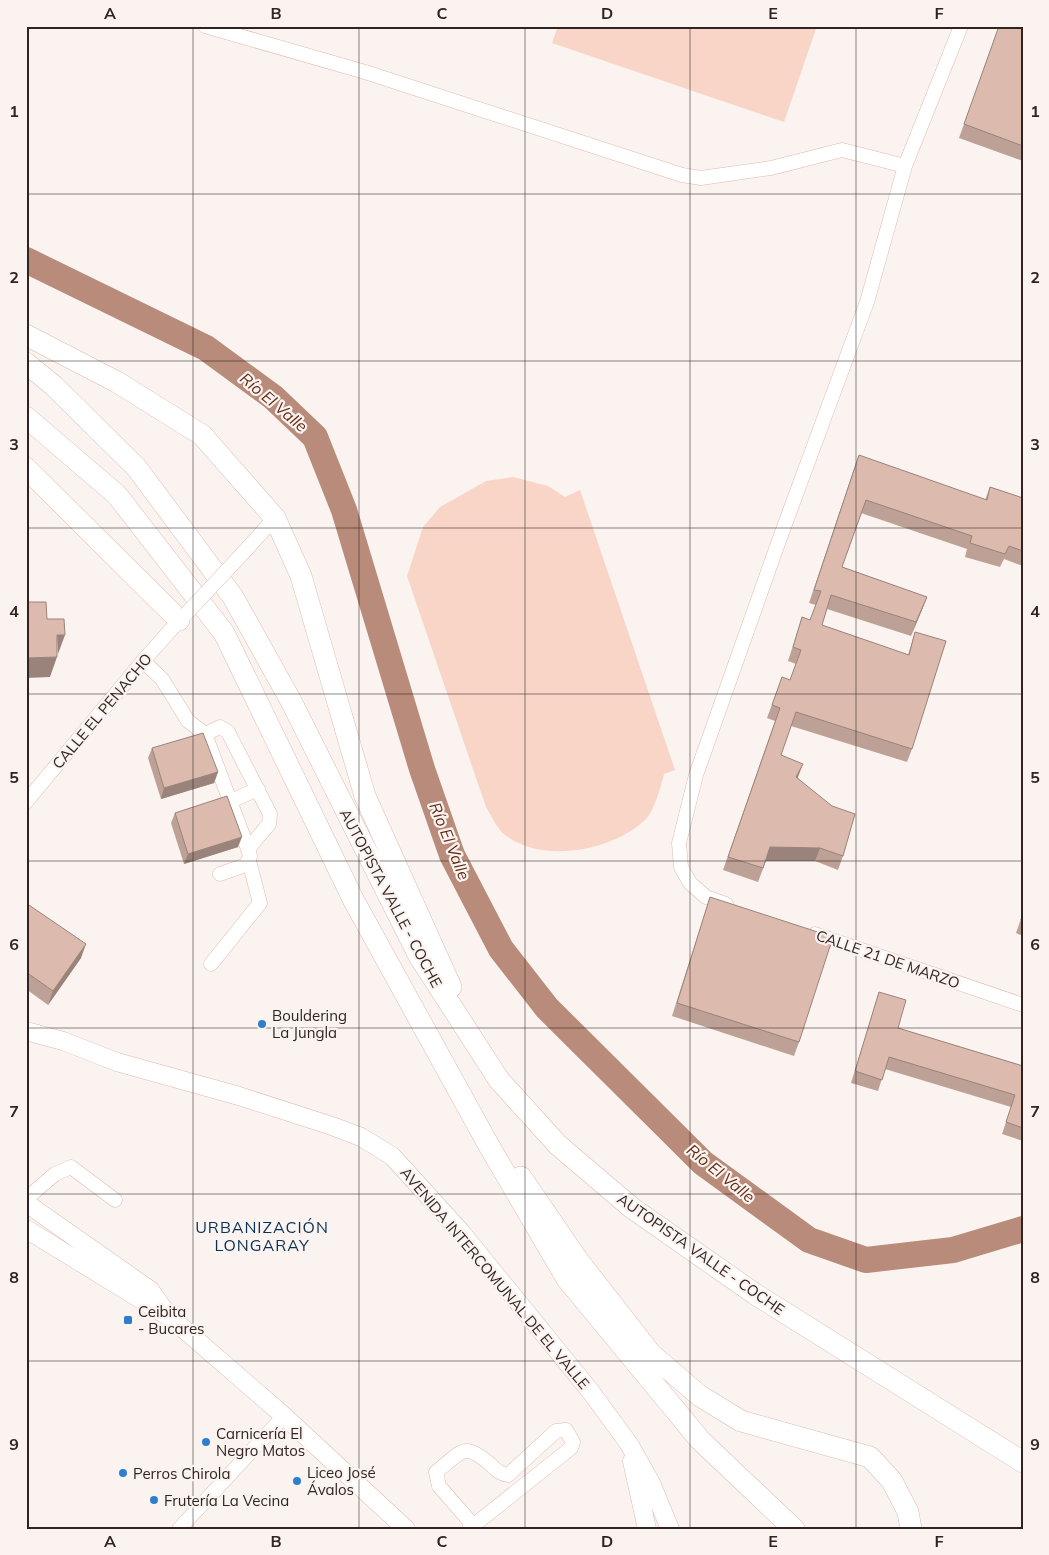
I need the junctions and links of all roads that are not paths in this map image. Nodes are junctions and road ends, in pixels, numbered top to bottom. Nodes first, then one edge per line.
1 (205, 26) edge
2 (961, 26) edge
3 (905, 166) junction
4 (26, 335) edge
5 (26, 363) edge
6 (26, 418) edge
7 (26, 468) edge
8 (275, 518) junction
9 (182, 617) junction
10 (143, 661) junction
11 (205, 734) junction
12 (258, 789) junction
13 (230, 801) junction
14 (26, 802) edge
15 (249, 855) junction
16 (220, 874) dead end
17 (743, 909) edge
18 (798, 928) edge
19 (211, 964) dead end
20 (1023, 1004) edge
21 (26, 1031) edge
22 (478, 1049) junction
23 (488, 1144) junction
24 (26, 1199) edge
25 (115, 1200) dead end
26 (26, 1203) edge
27 (26, 1229) edge
28 (171, 1318) junction
29 (284, 1416) junction
30 (629, 1444) junction
31 (1023, 1462) edge
32 (471, 1527) edge
33 (646, 1528) edge
34 (179, 1529) edge
35 (406, 1529) edge
36 (670, 1529) edge
37 (794, 1529) edge
38 (911, 1529) edge

1 - 3 street
2 - 3 street
3 - 17 street
4 - 8 highway
5 - 22 highway, AUTOPISTA VALLE - COCHE
6 - 23 highway, AUTOPISTA VALLE - COCHE
7 - 9 highway
8 - 9 street, CALLE EL PENACHO, bridge
8 - 22 highway
9 - 10 street, CALLE EL PENACHO
10 - 11 street
10 - 14 street, CALLE EL PENACHO
11 - 12 street
11 - 13 street
12 - 13 street
12 - 15 street
13 - 15 street
15 - 16 street
15 - 19 street
18 - 20 street, CALLE 21 DE MARZO
21 - 30 main road, AVENIDA INTERCOMUNAL DE EL VALLE
22 - 31 highway, AUTOPISTA VALLE - COCHE
23 - 37 highway, AUTOPISTA VALLE - COCHE
23 - 38 highway
24 - 25 street
26 - 28 main road
27 - 28 main road
28 - 29 main road
29 - 34 street
29 - 35 main road
30 - 33 main road
30 - 36 main road, AVENIDA INTERCOMUNAL DE EL VALLE
32 - 32 street

